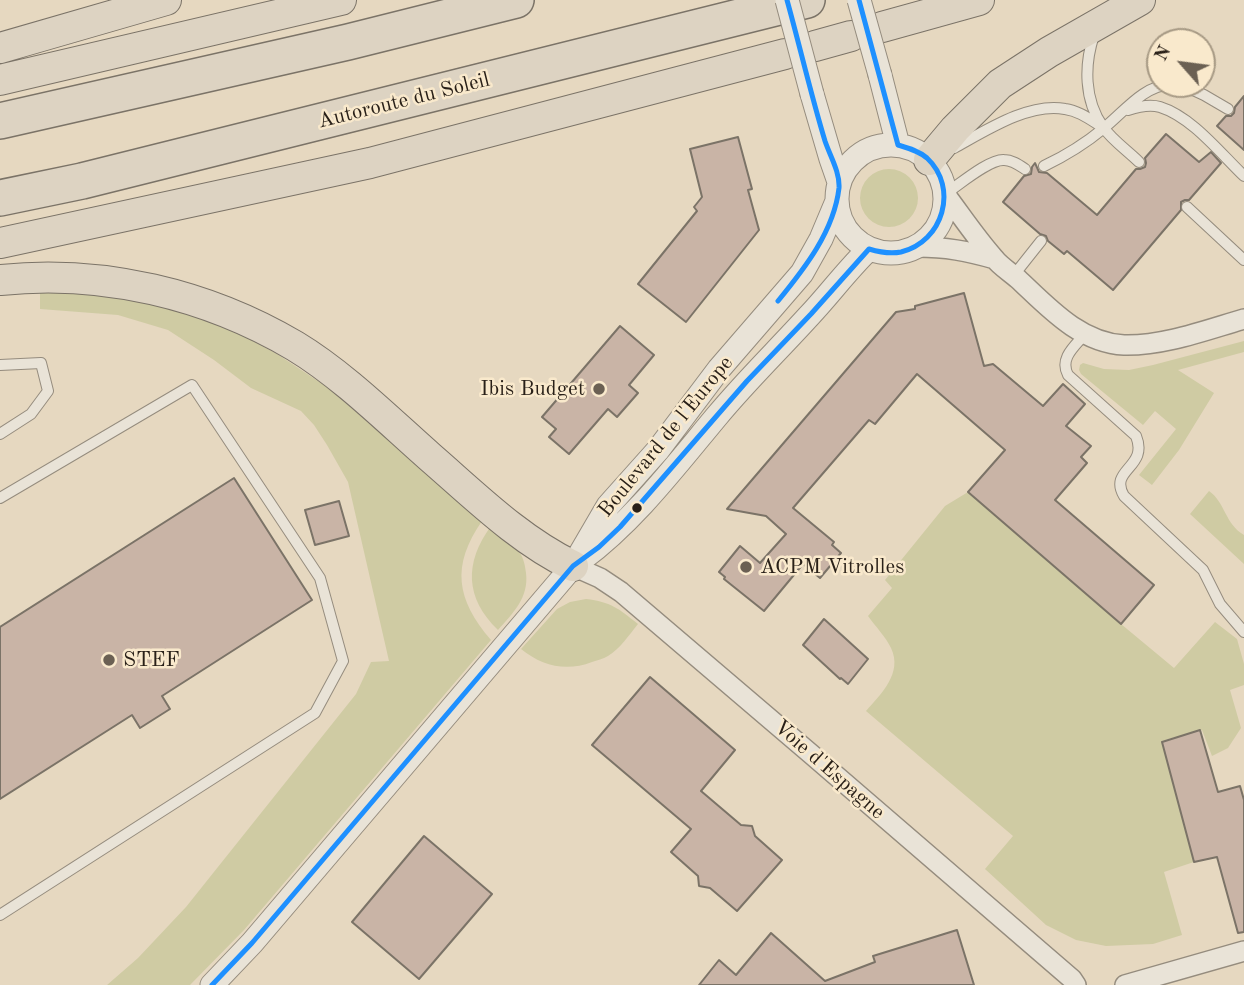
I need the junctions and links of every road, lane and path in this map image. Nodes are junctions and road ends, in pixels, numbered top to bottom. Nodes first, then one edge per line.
1 (166, 0) edge
2 (341, 0) edge
3 (516, 0) edge
4 (787, 0) edge
5 (807, 0) edge
6 (859, 0) edge
7 (979, 0) edge
8 (1140, 0) edge
9 (1097, 24) junction
10 (882, 27) dead end
11 (851, 36) dead end
12 (815, 46) dead end
13 (0, 48) edge
14 (785, 54) dead end
15 (0, 80) edge
16 (1146, 91) edge
17 (1210, 98) edge
18 (1228, 109) dead end
19 (1121, 113) junction
20 (0, 121) edge
21 (1104, 128) junction
22 (898, 145) junction
23 (929, 160) junction
24 (1139, 162) dead end
25 (1044, 166) dead end
26 (1025, 169) dead end
27 (1244, 176) edge
28 (838, 191) junction
29 (945, 194) junction
30 (0, 198) edge
31 (1187, 207) dead end
32 (1041, 241) dead end
33 (0, 243) edge
34 (917, 247) junction
35 (869, 249) junction
36 (995, 260) junction
37 (1244, 260) edge
38 (1014, 275) junction
39 (0, 280) edge
40 (1244, 319) edge
41 (1086, 334) junction
42 (0, 365) edge
43 (0, 434) edge
44 (0, 498) edge
45 (573, 566) junction
46 (1244, 632) edge
47 (0, 915) edge
48 (1244, 951) edge
49 (212, 985) edge
50 (1076, 985) edge
51 (1125, 985) edge

1 - 13 main road
2 - 15 main road
3 - 20 highway
4 - 28 street, bridge
5 - 30 highway, Autoroute du Soleil
6 - 22 street, bridge
7 - 10 main road
8 - 9 main road
9 - 21 lane
9 - 23 main road
11 - 12 main road
14 - 33 main road
16 - 19 lane
17 - 18 lane
19 - 21 lane
19 - 27 lane
21 - 23 lane
21 - 24 lane
21 - 25 lane
22 - 23 street
22 - 28 street
23 - 29 street
26 - 29 lane
28 - 35 street
28 - 45 street, Boulevard de l'Europe
29 - 34 street
29 - 36 street
31 - 37 lane
32 - 38 lane
34 - 35 street
34 - 36 street
35 - 45 street
36 - 38 street
38 - 41 street
39 - 45 main road
40 - 41 street
41 - 46 lane
42 - 43 lane
44 - 47 lane
45 - 49 street, Boulevard de l'Europe
45 - 50 street, Voie d'Espagne
48 - 51 street

